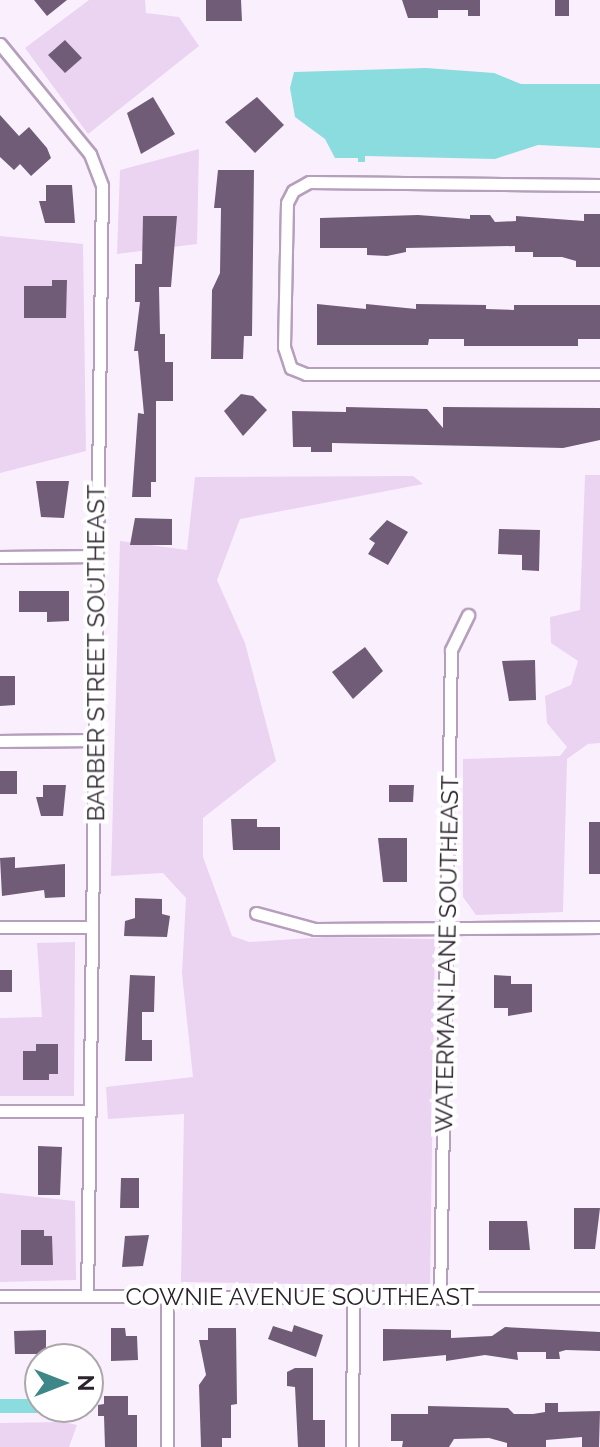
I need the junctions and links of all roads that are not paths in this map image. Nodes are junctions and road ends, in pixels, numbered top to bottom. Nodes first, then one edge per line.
1 (0, 44) edge
2 (600, 185) edge
3 (600, 374) edge
4 (96, 556) junction
5 (0, 557) edge
6 (468, 615) dead end
7 (93, 740) junction
8 (0, 741) edge
9 (256, 913) dead end
10 (0, 927) edge
11 (91, 927) junction
12 (600, 927) edge
13 (449, 929) junction
14 (0, 1111) edge
15 (88, 1111) junction
16 (0, 1296) edge
17 (87, 1296) junction
18 (353, 1297) junction
19 (167, 1298) junction
20 (440, 1298) junction
21 (600, 1298) edge
22 (167, 1447) edge
23 (352, 1447) edge

1 - 4 street, BARBER STREET SOUTHEAST
2 - 3 street
4 - 5 street
4 - 7 street, BARBER STREET SOUTHEAST
6 - 13 street, WATERMAN LANE SOUTHEAST
7 - 8 street
7 - 11 street, BARBER STREET SOUTHEAST
9 - 13 street
10 - 11 street
11 - 15 street, BARBER STREET SOUTHEAST
12 - 13 street
13 - 20 street, WATERMAN LANE SOUTHEAST
14 - 15 street
15 - 17 street, BARBER STREET SOUTHEAST
16 - 17 street, COWNIE AVENUE SOUTHEAST
17 - 19 street, COWNIE AVENUE SOUTHEAST
18 - 19 street, COWNIE AVENUE SOUTHEAST
18 - 20 street, COWNIE AVENUE SOUTHEAST
18 - 23 street
19 - 22 street
20 - 21 street, COWNIE AVENUE SOUTHEAST

